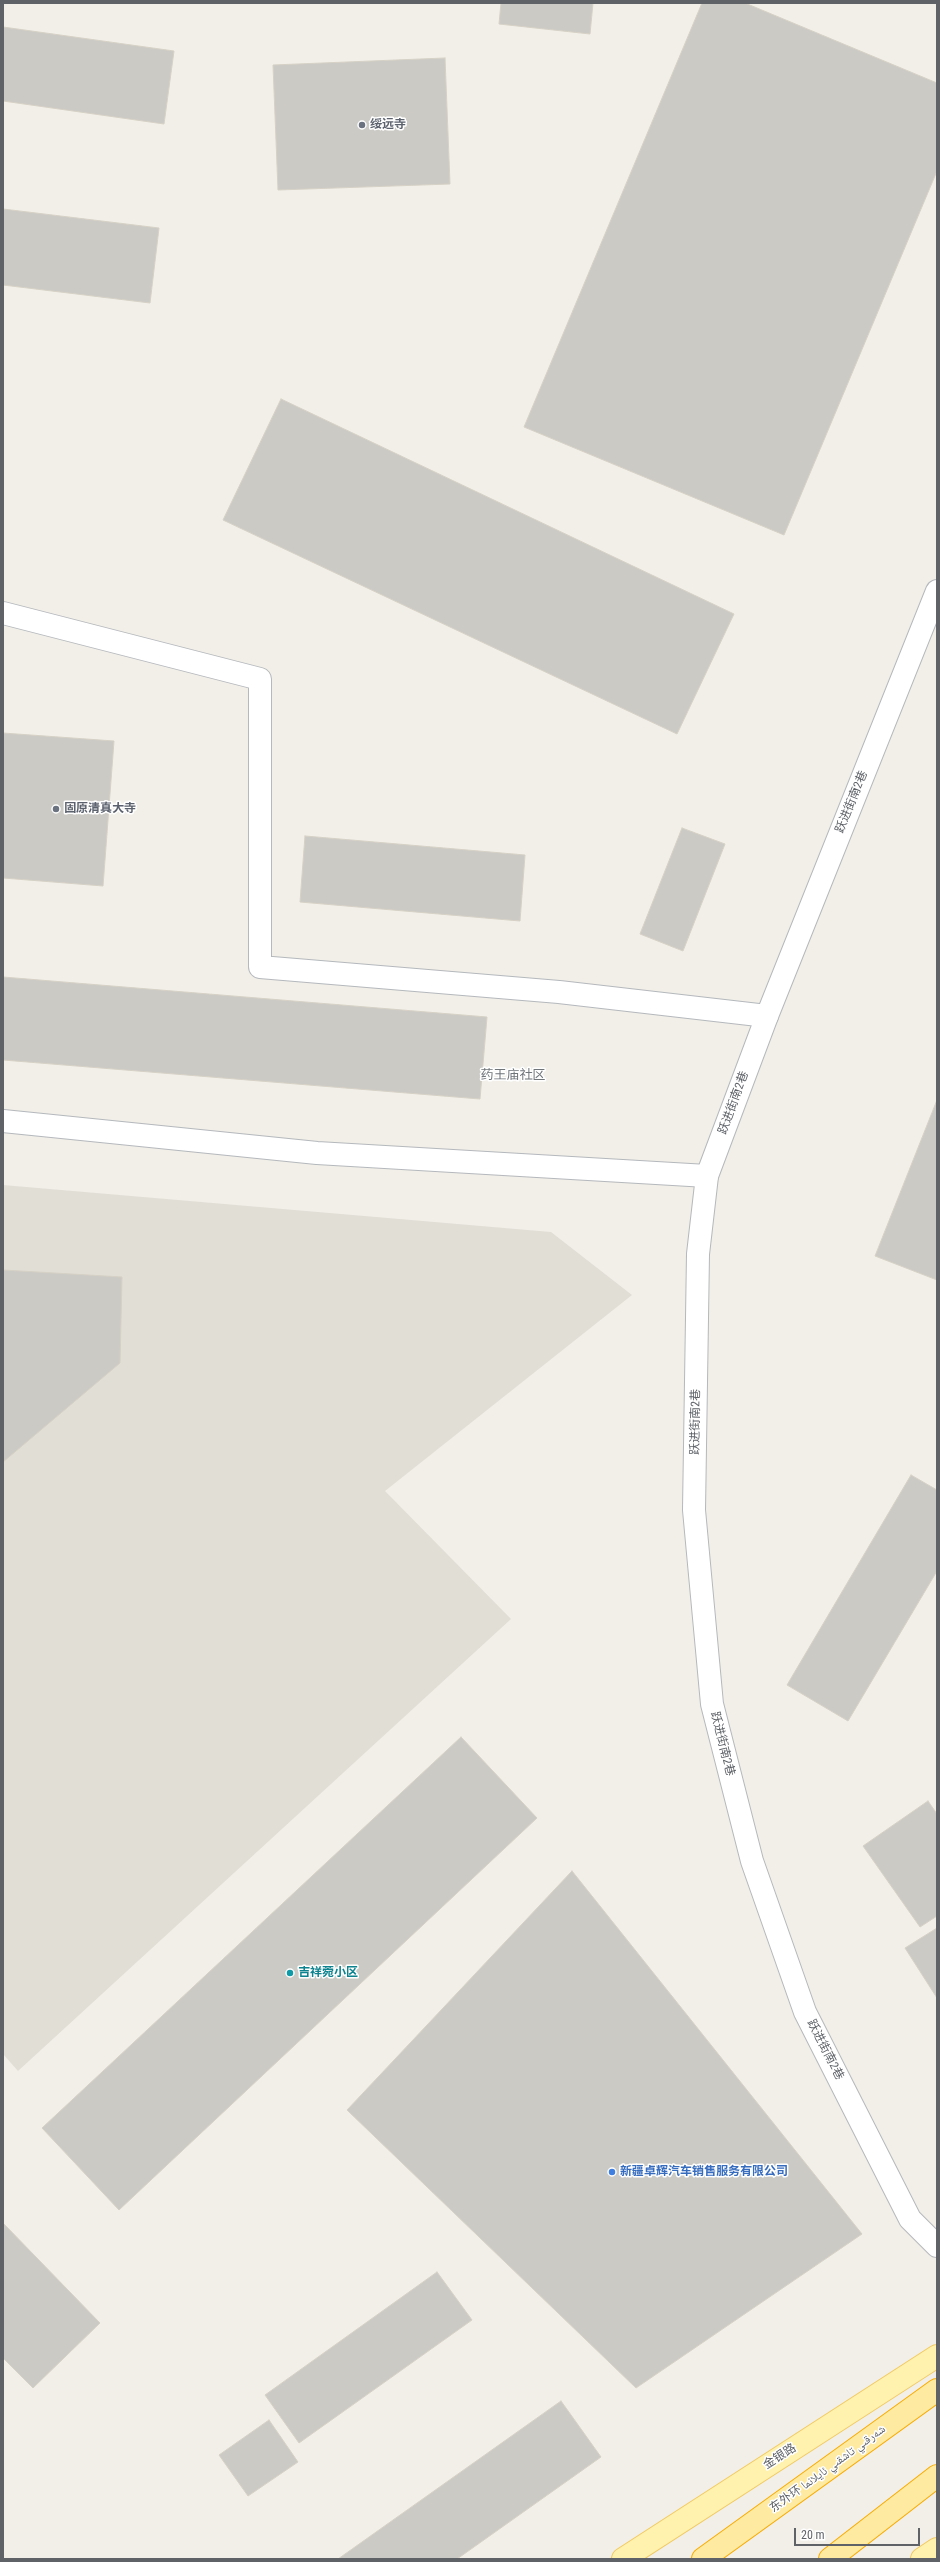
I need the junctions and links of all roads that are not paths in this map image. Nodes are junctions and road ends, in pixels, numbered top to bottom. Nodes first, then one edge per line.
1 (937, 591) edge
2 (3, 613) edge
3 (767, 1016) junction
4 (3, 1121) edge
5 (707, 1176) junction
6 (937, 2246) edge
7 (937, 2356) edge
8 (937, 2390) edge
9 (937, 2476) edge
10 (937, 2549) edge
11 (711, 2553) edge
12 (623, 2559) edge
13 (830, 2559) edge
14 (922, 2559) edge

1 - 3 street, 跃进街南2巷
2 - 3 street
3 - 5 street, 跃进街南2巷
4 - 5 street
5 - 6 street, 跃进街南2巷
7 - 12 main road, 金银路
8 - 11 highway, 东外环 شەرقىي تاشقىي ئايلانما
9 - 13 highway
10 - 14 main road

